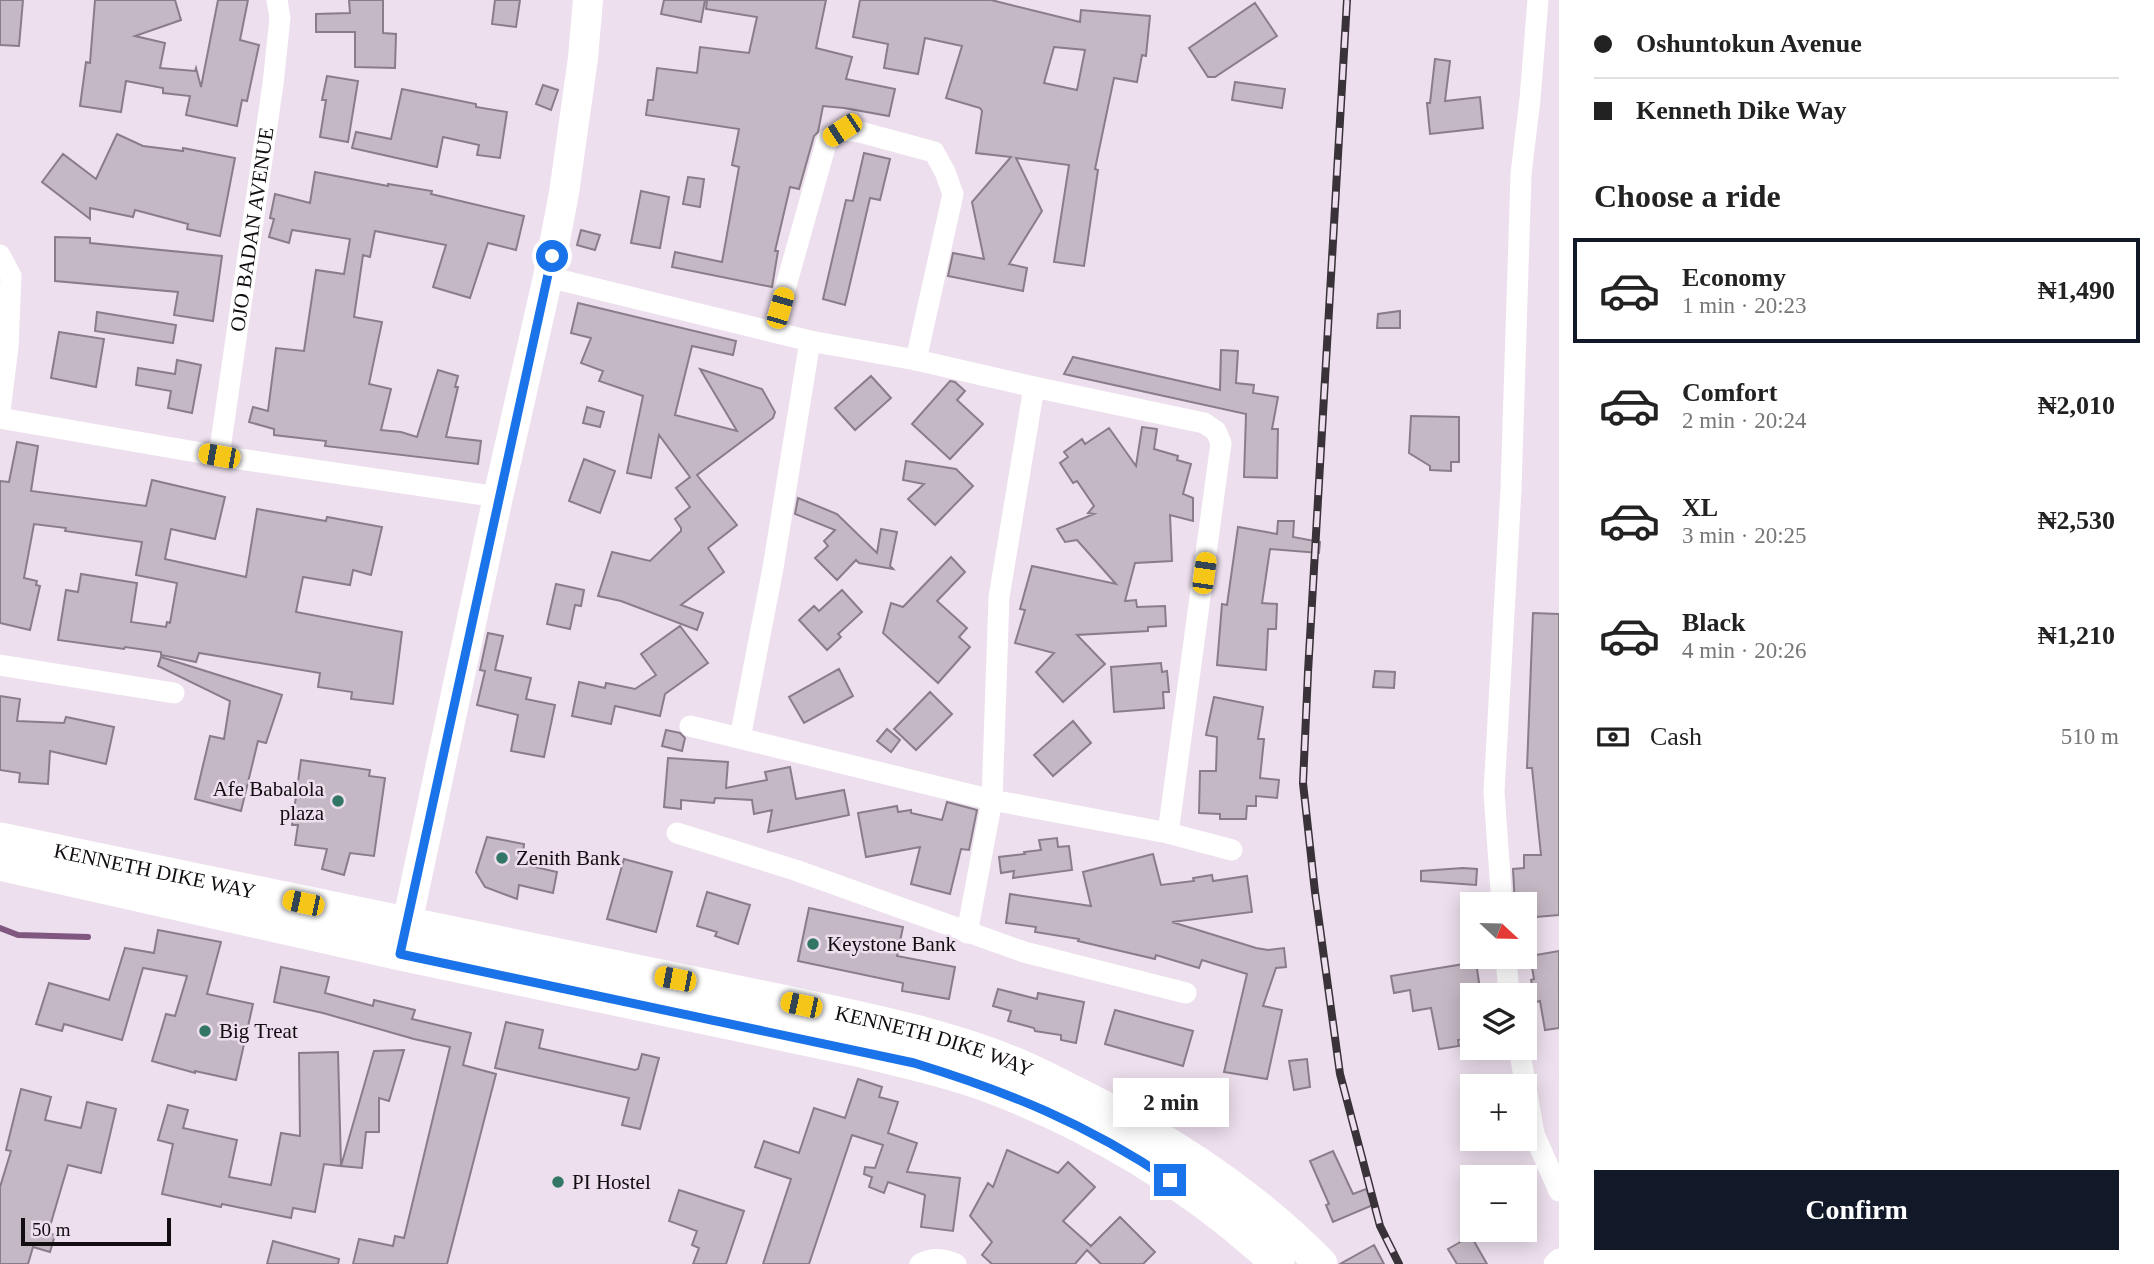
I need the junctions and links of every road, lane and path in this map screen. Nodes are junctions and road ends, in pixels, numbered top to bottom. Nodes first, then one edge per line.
1 (276, 0) edge
2 (588, 0) edge
3 (1538, 0) edge
4 (0, 255) edge
5 (548, 277) junction
6 (774, 332) junction
7 (810, 341) junction
8 (916, 360) junction
9 (1034, 387) junction
10 (0, 411) edge
11 (0, 418) edge
12 (219, 456) junction
13 (498, 497) junction
14 (0, 665) edge
15 (174, 693) dead end
16 (690, 726) dead end
17 (740, 738) junction
18 (992, 800) junction
19 (677, 833) dead end
20 (1168, 833) junction
21 (1233, 850) dead end
22 (4, 858) edge
23 (1501, 892) edge
24 (967, 933) junction
25 (404, 939) junction
26 (1186, 993) dead end
27 (698, 1000) junction
28 (1521, 1060) edge
29 (1559, 1191) edge
30 (1559, 1259) edge
31 (920, 1264) edge
32 (956, 1264) edge
33 (1278, 1264) edge
34 (1321, 1264) edge
35 (1554, 1264) edge

1 - 12 street, OJO BADAN AVENUE
2 - 5 main road
3 - 23 street
4 - 10 street
5 - 6 street
5 - 13 main road
6 - 7 street
6 - 8 street
7 - 8 street
7 - 17 street
8 - 9 street
9 - 18 street
9 - 20 street
11 - 12 street
12 - 13 street
13 - 25 main road
14 - 15 street
16 - 17 street
17 - 18 street
18 - 20 street
18 - 24 street
19 - 24 street
20 - 21 street
22 - 25 highway, KENNETH DIKE WAY
24 - 26 street
25 - 27 highway, KENNETH DIKE WAY
27 - 33 highway, KENNETH DIKE WAY
27 - 34 highway, KENNETH DIKE WAY
28 - 29 street
30 - 35 street
31 - 32 street

